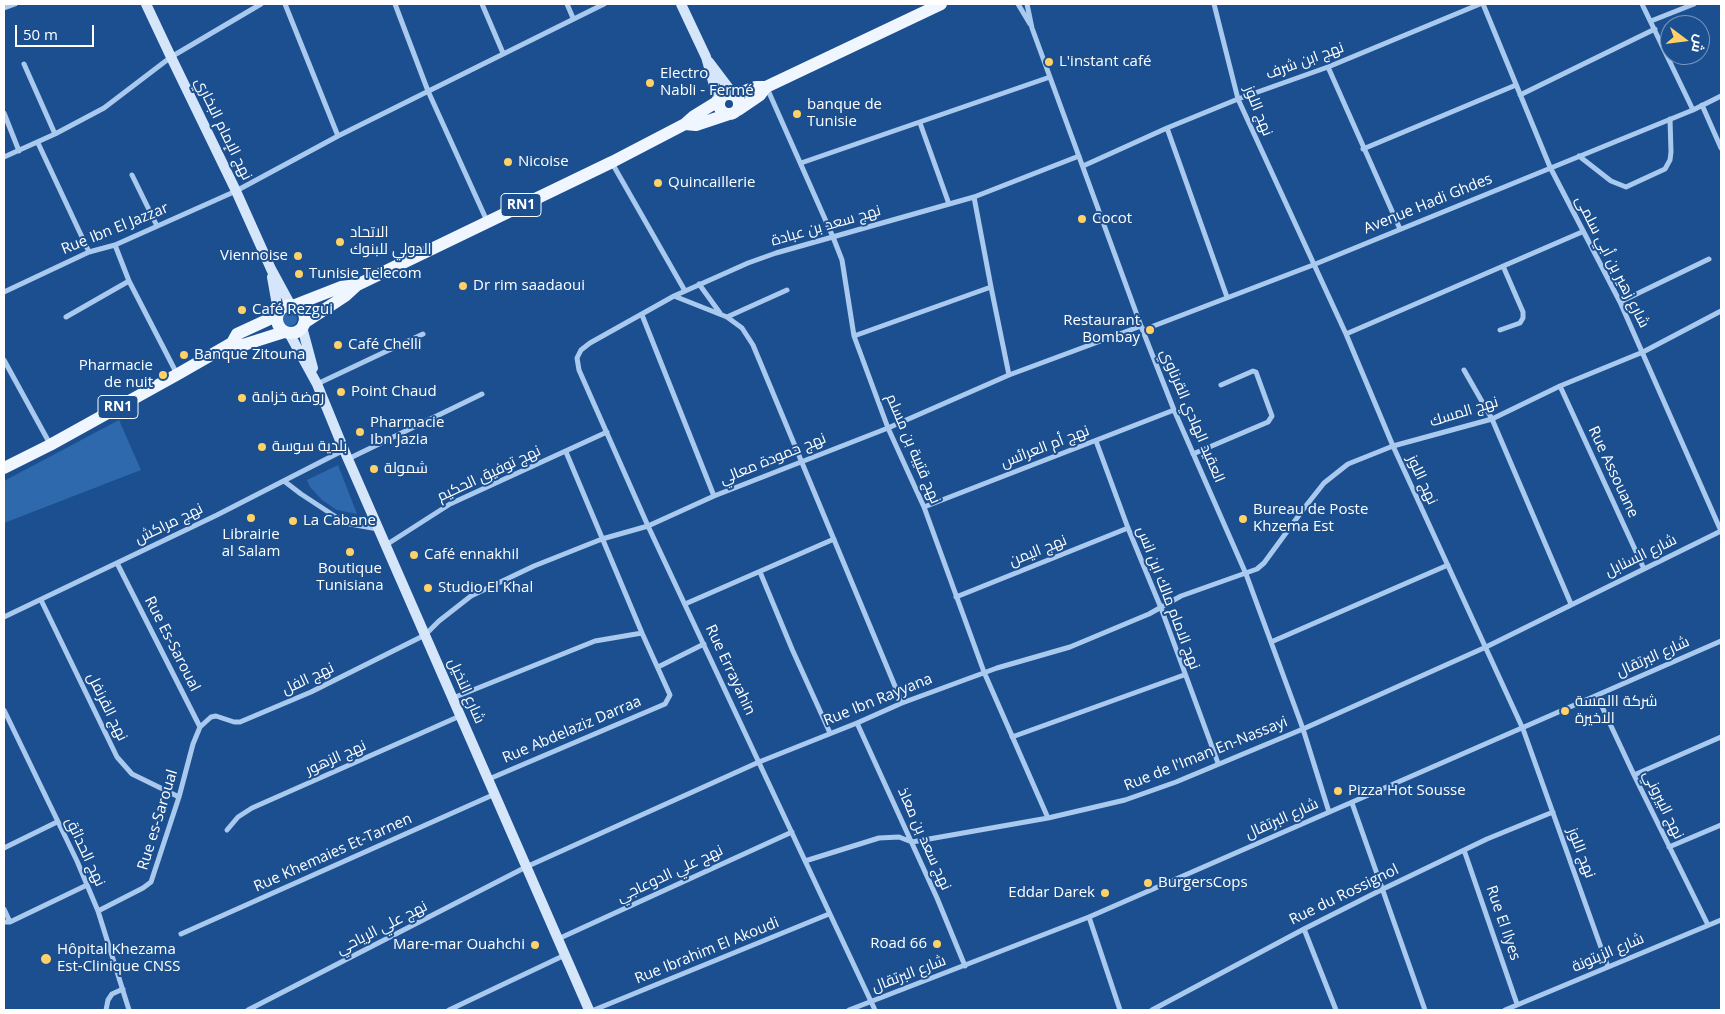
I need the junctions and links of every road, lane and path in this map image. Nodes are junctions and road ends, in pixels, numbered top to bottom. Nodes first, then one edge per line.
1 (15, 4) edge
2 (146, 4) edge
3 (261, 4) edge
4 (285, 4) edge
5 (395, 4) edge
6 (482, 4) edge
7 (567, 4) edge
8 (604, 4) edge
9 (681, 4) edge
10 (941, 4) edge
11 (1018, 4) edge
12 (1027, 4) edge
13 (1214, 4) edge
14 (1481, 4) edge
15 (1642, 4) edge
16 (1694, 4) edge
17 (4, 8) edge
18 (573, 18) junction
19 (1651, 21) junction
20 (1032, 28) junction
21 (1655, 29) junction
22 (503, 52) junction
23 (706, 57) junction
24 (171, 58) junction
25 (24, 64) dead end
26 (1328, 67) junction
27 (1050, 77) junction
28 (1516, 85) junction
29 (766, 87) junction
30 (428, 90) junction
31 (734, 95) junction
32 (1520, 95) junction
33 (1721, 96) edge
34 (1238, 99) junction
35 (719, 101) junction
36 (1702, 105) junction
37 (1693, 110) junction
38 (733, 112) junction
39 (4, 113) edge
40 (1670, 119) junction
41 (920, 123) junction
42 (685, 124) junction
43 (1167, 128) junction
44 (55, 134) junction
45 (338, 136) junction
46 (38, 143) junction
47 (1721, 148) edge
48 (1364, 149) junction
49 (19, 151) junction
50 (1080, 156) junction
51 (1579, 156) junction
52 (4, 157) edge
53 (612, 162) junction
54 (801, 163) junction
55 (1083, 166) junction
56 (1550, 167) junction
57 (132, 175) dead end
58 (236, 191) junction
59 (974, 197) junction
60 (949, 204) junction
61 (487, 221) junction
62 (157, 226) junction
63 (1400, 229) junction
64 (1582, 232) junction
65 (834, 237) junction
66 (115, 245) junction
67 (89, 252) junction
68 (1708, 259) dead end
69 (1313, 265) junction
70 (1503, 266) junction
71 (271, 269) junction
72 (129, 281) junction
73 (699, 284) junction
74 (357, 285) junction
75 (991, 286) junction
76 (787, 290) dead end
77 (686, 291) junction
78 (4, 292) edge
79 (674, 296) junction
80 (1227, 297) junction
81 (1620, 302) junction
82 (292, 304) junction
83 (1721, 311) edge
84 (277, 313) junction
85 (720, 314) junction
86 (642, 315) junction
87 (66, 316) dead end
88 (727, 317) junction
89 (303, 325) junction
90 (1142, 328) junction
91 (1500, 330) dead end
92 (287, 332) junction
93 (423, 334) dead end
94 (1346, 334) junction
95 (854, 336) junction
96 (232, 343) junction
97 (590, 343) joint
98 (1643, 352) junction
99 (4, 360) edge
100 (1464, 370) dead end
101 (178, 374) junction
102 (1009, 375) junction
103 (317, 384) junction
104 (1221, 385) dead end
105 (1560, 386) junction
106 (482, 394) dead end
107 (1174, 410) junction
108 (1492, 419) junction
109 (888, 428) junction
110 (607, 432) junction
111 (1096, 441) junction
112 (50, 445) junction
113 (1393, 446) junction
114 (566, 452) junction
115 (346, 454) junction
116 (1193, 454) junction
117 (801, 461) junction
118 (4, 468) edge
119 (284, 481) junction
120 (714, 496) junction
121 (924, 507) junction
122 (648, 526) junction
123 (1128, 528) junction
124 (379, 529) junction
125 (1721, 531) edge
126 (602, 539) junction
127 (834, 539) junction
128 (386, 545) junction
129 (118, 563) junction
130 (1448, 565) junction
131 (1644, 569) junction
132 (760, 572) junction
133 (1246, 574) junction
134 (956, 598) junction
135 (41, 600) junction
136 (685, 604) junction
137 (1571, 604) junction
138 (1161, 608) junction
139 (4, 618) edge
140 (642, 633) junction
141 (425, 635) junction
142 (1721, 641) edge
143 (1271, 642) junction
144 (704, 644) junction
145 (1486, 647) junction
146 (658, 667) junction
147 (984, 672) junction
148 (1184, 675) junction
149 (1597, 696) junction
150 (452, 698) junction
151 (902, 703) junction
152 (4, 710) edge
153 (460, 716) junction
154 (858, 723) junction
155 (200, 727) junction
156 (1303, 729) junction
157 (1523, 729) junction
158 (830, 733) junction
159 (1012, 738) junction
160 (1721, 738) edge
161 (759, 762) junction
162 (1218, 763) junction
163 (1634, 775) junction
164 (488, 780) junction
165 (494, 794) junction
166 (179, 797) junction
167 (1352, 803) junction
168 (1329, 812) junction
169 (1552, 812) junction
170 (1048, 818) junction
171 (57, 822) junction
172 (1721, 825) edge
173 (227, 830) dead end
174 (792, 832) junction
175 (912, 842) junction
176 (1669, 847) junction
177 (4, 848) edge
178 (1464, 850) junction
179 (805, 861) junction
180 (526, 867) junction
181 (87, 885) junction
182 (1383, 889) junction
183 (4, 909) edge
184 (98, 911) junction
185 (829, 914) junction
186 (1089, 917) junction
187 (1721, 920) edge
188 (7, 922) edge
189 (1708, 925) junction
190 (1304, 929) junction
191 (181, 934) dead end
192 (558, 939) junction
193 (565, 955) junction
194 (965, 966) junction
195 (1608, 967) junction
196 (123, 989) junction
197 (872, 1002) junction
198 (1517, 1004) junction
199 (106, 1010) edge
200 (129, 1010) edge
201 (248, 1010) edge
202 (449, 1010) edge
203 (589, 1010) edge
204 (594, 1010) edge
205 (849, 1010) edge
206 (875, 1010) edge
207 (1120, 1010) edge
208 (1152, 1010) edge
209 (1336, 1010) edge
210 (1425, 1010) edge
211 (1505, 1010) edge

1 - 17 street
2 - 24 street, نهج الإمام البخاري
3 - 24 street
4 - 45 street
5 - 30 street
6 - 22 street
7 - 18 street
8 - 18 street, Rue Ibn El Jazzar
9 - 23 street
10 - 29 main road, RN1
11 - 20 street
12 - 20 street
13 - 34 street, نهج اللوز
14 - 26 street, نهج ابن شرف
14 - 28 street, شارع زهير بن أبي سلمى
15 - 19 street
16 - 19 street
18 - 22 street, Rue Ibn El Jazzar
19 - 21 street
20 - 27 street, العقيد الهادي القرناوي
21 - 32 street
21 - 37 street
22 - 30 street, Rue Ibn El Jazzar
23 - 31 street
23 - 35 street
24 - 44 street
24 - 58 street, نهج الإمام البخاري
25 - 44 street
26 - 34 street, نهج ابن شرف
26 - 48 street
27 - 41 street
27 - 50 street, العقيد الهادي القرناوي
28 - 32 street, شارع زهير بن أبي سلمى
28 - 48 street
29 - 31 main road, RN1
29 - 38 main road, RN1
29 - 54 street, نهج قتيبة بن مسلم
30 - 45 street, Rue Ibn El Jazzar
30 - 61 street
31 - 35 main road, RN1
31 - 38 main road
32 - 56 street, شارع زهير بن أبي سلمى
33 - 36 street, Avenue Hadi Ghdes
34 - 43 street, نهج ابن شرف
34 - 69 street, نهج اللوز
35 - 38 main road
35 - 42 main road, RN1
36 - 37 street, Avenue Hadi Ghdes
36 - 47 street
37 - 40 street, Avenue Hadi Ghdes
38 - 42 main road, RN1
39 - 49 street
40 - 51 street, Avenue Hadi Ghdes
40 - 51 street
41 - 54 street
41 - 60 street
42 - 53 main road, RN1
43 - 55 street, نهج ابن شرف
43 - 80 street
44 - 46 street
45 - 58 street, Rue Ibn El Jazzar
46 - 49 street
46 - 67 street
48 - 63 street
49 - 52 street
50 - 55 street, العقيد الهادي القرناوي
50 - 59 street, نهج سعد بن عبادة
51 - 56 street, Avenue Hadi Ghdes
53 - 61 main road, RN1
53 - 77 street
54 - 65 street, نهج قتيبة بن مسلم
55 - 90 street, العقيد الهادي القرناوي
56 - 63 street, Avenue Hadi Ghdes
56 - 64 street, شارع زهير بن أبي سلمى
57 - 62 street
58 - 62 street, Rue Ibn El Jazzar
58 - 71 street, نهج الإمام البخاري
59 - 60 street, نهج سعد بن عبادة
59 - 75 street
60 - 65 street, نهج سعد بن عبادة
61 - 74 main road, RN1
62 - 66 street, Rue Ibn El Jazzar
63 - 69 street, Avenue Hadi Ghdes
64 - 70 street
64 - 81 street, شارع زهير بن أبي سلمى
65 - 73 street, نهج سعد بن عبادة
65 - 95 street, نهج قتيبة بن مسلم
66 - 67 street, Rue Ibn El Jazzar
66 - 72 street
67 - 78 street, Rue Ibn El Jazzar
68 - 81 street
69 - 80 street, Avenue Hadi Ghdes
69 - 94 street, نهج اللوز
70 - 91 street
70 - 94 street
71 - 82 street, نهج الإمام البخاري
71 - 84 street, نهج الإمام البخاري
72 - 87 street
72 - 101 street
73 - 77 street, نهج سعد بن عبادة
73 - 85 street
74 - 82 main road, RN1
74 - 89 main road, RN1
75 - 95 street
75 - 102 street
76 - 88 street
77 - 79 street, نهج سعد بن عبادة
79 - 85 street
79 - 86 street, نهج سعد بن عبادة
80 - 90 street, Avenue Hadi Ghdes
81 - 98 street, شارع زهير بن أبي سلمى
82 - 84 main road, RN1
82 - 89 main road
83 - 98 street, نهج المسك
84 - 92 main road
84 - 96 main road, RN1
85 - 88 street
86 - 97 street, نهج سعد بن عبادة
86 - 120 street
88 - 117 street
89 - 92 main road, RN1
89 - 103 street
90 - 102 street, نهج حمودة معالي
90 - 107 street, العقيد الهادي القرناوي
92 - 96 main road, RN1
92 - 103 street
93 - 103 street
94 - 113 street, نهج اللوز
95 - 109 street, نهج قتيبة بن مسلم
96 - 101 main road, RN1
97 - 110 street, Rue Errayahin
98 - 105 street, نهج المسك
98 - 125 street, شارع زهير بن أبي سلمى
99 - 112 street
100 - 108 street
101 - 112 main road, RN1
102 - 109 street, نهج حمودة معالي
103 - 115 street, شارع النخيل
104 - 116 street
105 - 108 street, نهج المسك
105 - 131 street, Rue Assouane
106 - 115 street, نهج مراكش
107 - 111 street, نهج أم العرائس
107 - 116 street, العقيد الهادي القرناوي
108 - 113 street, نهج المسك
108 - 137 street
109 - 117 street, نهج حمودة معالي
109 - 121 street, نهج قتيبة بن مسلم
110 - 114 street, نهج توفيق الحكيم
110 - 122 street, Rue Errayahin
111 - 121 street, نهج أم العرائس
111 - 123 street, نهج الامام مالك ابن انس
112 - 118 main road, RN1
113 - 130 street, نهج اللوز
113 - 133 street, نهج المسك
114 - 126 street
114 - 128 street, نهج توفيق الحكيم
115 - 119 street, نهج مراكش
115 - 124 street, شارع النخيل
116 - 133 street, العقيد الهادي القرناوي
117 - 120 street, نهج حمودة معالي
117 - 127 street
119 - 124 street
119 - 129 street, نهج مراكش
120 - 122 street, نهج حمودة معالي
121 - 134 street, نهج قتيبة بن مسلم
122 - 126 street, نهج حمودة معالي
122 - 136 street, Rue Errayahin
123 - 134 street, نهج اليمن
123 - 138 street, نهج الامام مالك ابن انس
124 - 128 street, شارع النخيل
125 - 131 street, شارع السنابل
126 - 140 street
126 - 141 street, نهج حمودة معالي
127 - 132 street
127 - 151 street
128 - 141 street, شارع النخيل
129 - 135 street, نهج مراكش
129 - 155 street, Rue Es-Saroual
130 - 143 street
130 - 145 street, نهج اللوز
131 - 137 street, شارع السنابل
132 - 136 street
132 - 158 street
133 - 138 street, Rue Ibn Rayyana
133 - 143 street, العقيد الهادي القرناوي
134 - 147 street, نهج قتيبة بن مسلم
135 - 139 street, نهج مراكش
135 - 166 street, نهج القرنفل
136 - 144 street, Rue Errayahin
137 - 145 street, شارع السنابل
138 - 147 street, Rue Ibn Rayyana
138 - 148 street, نهج الامام مالك ابن انس
140 - 146 street
140 - 150 street
141 - 150 street, شارع النخيل
141 - 155 street, نهج الفل
142 - 149 street, شارع البرتقال
143 - 156 street, العقيد الهادي القرناوي
144 - 146 street
144 - 161 street, Rue Errayahin
145 - 156 street, Rue de l'Iman En-Nassayi
145 - 157 street, نهج اللوز
146 - 164 street, Rue Abdelaziz Darraa
147 - 151 street, Rue Ibn Rayyana
147 - 159 street, نهج قتيبة بن مسلم
148 - 159 street
148 - 162 street, نهج الامام مالك ابن انس
149 - 157 street, شارع البرتقال
149 - 163 street, نهج البيروني
150 - 153 street, شارع النخيل
151 - 154 street, Rue Ibn Rayyana
152 - 171 street, نهج الحدائق
153 - 164 street, شارع النخيل
153 - 173 street, نهج الزهور
154 - 158 street, Rue Ibn Rayyana
154 - 175 street, نهج سعد بن معاذ
155 - 166 street, Rue es-Saroual
156 - 162 street, Rue de l'Iman En-Nassayi
156 - 168 street, العقيد الهادي القرناوي
157 - 167 street, شارع البرتقال
157 - 169 street, نهج اللوز
158 - 161 street, Rue Ibn Rayyana
159 - 170 street, نهج قتيبة بن مسلم
160 - 163 street
161 - 174 street, Rue Errayahin
161 - 180 street, Rue Ibn Rayyana
162 - 170 street, Rue de l'Iman En-Nassayi
163 - 176 street, نهج البيروني
164 - 165 street, شارع النخيل
165 - 180 street, شارع النخيل
165 - 191 street, Rue Khemaies Et-Tarnen
166 - 184 street, Rue es-Saroual
167 - 168 street, شارع البرتقال
167 - 182 street
168 - 186 street, شارع البرتقال
169 - 178 street, Rue du Rossignol
169 - 195 street, نهج اللوز
170 - 175 street, Rue de l'Iman En-Nassayi
171 - 177 street
171 - 181 street, نهج الحدائق
172 - 176 street
174 - 179 street, Rue Errayahin
174 - 192 street, نهج علي الدوعاجي
175 - 179 street, Rue de l'Iman En-Nassayi
175 - 194 street, نهج سعد بن معاذ
176 - 189 street, نهج البيروني
178 - 182 street, Rue du Rossignol
178 - 198 street, Rue El Ilyes
179 - 185 street, Rue Errayahin
180 - 192 street, شارع النخيل
180 - 201 street, نهج علي الرياحي
181 - 184 street, نهج الحدائق
181 - 188 street
182 - 190 street, Rue du Rossignol
182 - 210 street
183 - 188 street
184 - 196 street, نهج الحدائق
185 - 197 street, Rue Errayahin
185 - 204 street, Rue Ibrahim El Akoudi
186 - 194 street, شارع البرتقال
186 - 207 street
187 - 189 street, شارع الزيتونة
189 - 195 street, شارع الزيتونة
190 - 208 street, Rue du Rossignol
190 - 209 street
192 - 193 street, شارع النخيل
193 - 202 street
193 - 203 street, شارع النخيل
194 - 197 street, شارع البرتقال
195 - 198 street, شارع الزيتونة
196 - 199 street
196 - 200 street, نهج الحدائق
197 - 205 street, شارع البرتقال
197 - 206 street, Rue Errayahin
198 - 211 street, شارع الزيتونة

